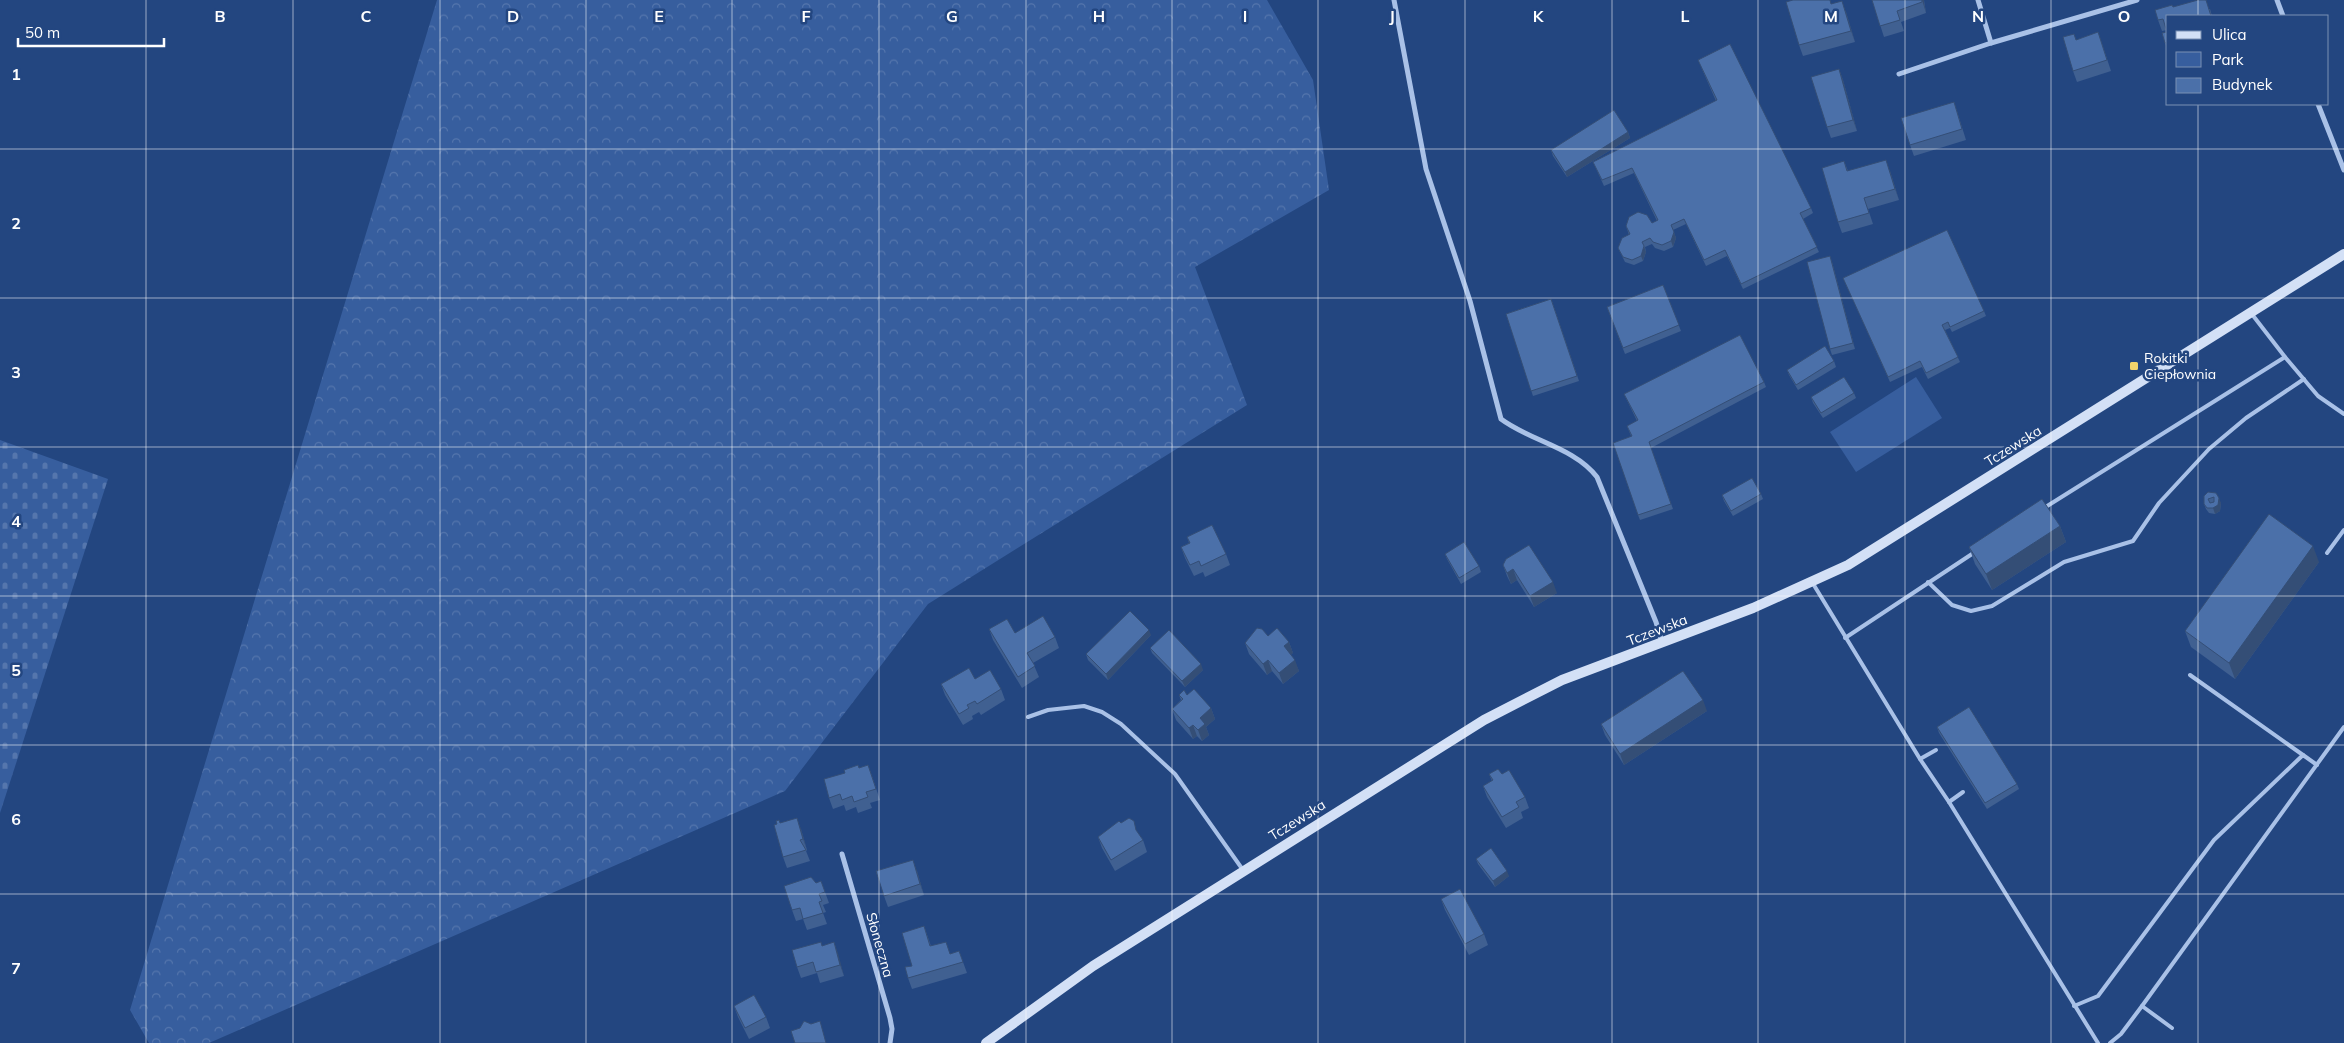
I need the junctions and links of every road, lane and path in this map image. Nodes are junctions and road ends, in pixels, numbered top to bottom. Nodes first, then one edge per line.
1 (1394, 0) edge
2 (1978, 0) edge
3 (2137, 0) edge
4 (2277, 0) edge
5 (2283, 15) edge
6 (1991, 43) junction
7 (1899, 74) dead end
8 (2318, 105) edge
9 (2344, 170) edge
10 (2344, 254) edge
11 (2251, 314) junction
12 (2284, 357) junction
13 (2304, 380) junction
14 (2344, 414) edge
15 (2041, 510) edge
16 (2344, 530) edge
17 (1982, 547) edge
18 (2327, 553) dead end
19 (1812, 582) junction
20 (1928, 582) junction
21 (1845, 638) junction
22 (1662, 643) junction
23 (2190, 675) dead end
24 (1028, 717) dead end
25 (2344, 727) edge
26 (1936, 750) dead end
27 (2303, 755) junction
28 (1920, 760) junction
29 (2317, 765) junction
30 (1963, 792) dead end
31 (1949, 802) junction
32 (842, 854) dead end
33 (1243, 870) junction
34 (2074, 1006) junction
35 (2142, 1006) junction
36 (2172, 1028) dead end
37 (890, 1043) edge
38 (986, 1043) edge
39 (2098, 1043) edge
40 (2110, 1043) edge

1 - 22 street
2 - 6 street
3 - 6 street
4 - 5 street
6 - 7 street
8 - 9 street
10 - 11 street, Tczewska
11 - 12 lane
11 - 19 street, Tczewska
12 - 13 lane
12 - 15 lane
13 - 14 lane
13 - 20 lane
16 - 18 lane
17 - 20 lane
19 - 21 lane
19 - 22 street, Tczewska
20 - 21 lane
21 - 28 lane
22 - 33 street, Tczewska
23 - 27 lane
24 - 33 lane
25 - 29 lane
26 - 28 lane
27 - 29 lane
27 - 34 lane
28 - 31 lane
29 - 35 lane
30 - 31 lane
31 - 34 lane
32 - 37 street, Słoneczna
33 - 38 street, Tczewska
34 - 39 lane
35 - 36 lane
35 - 40 lane

